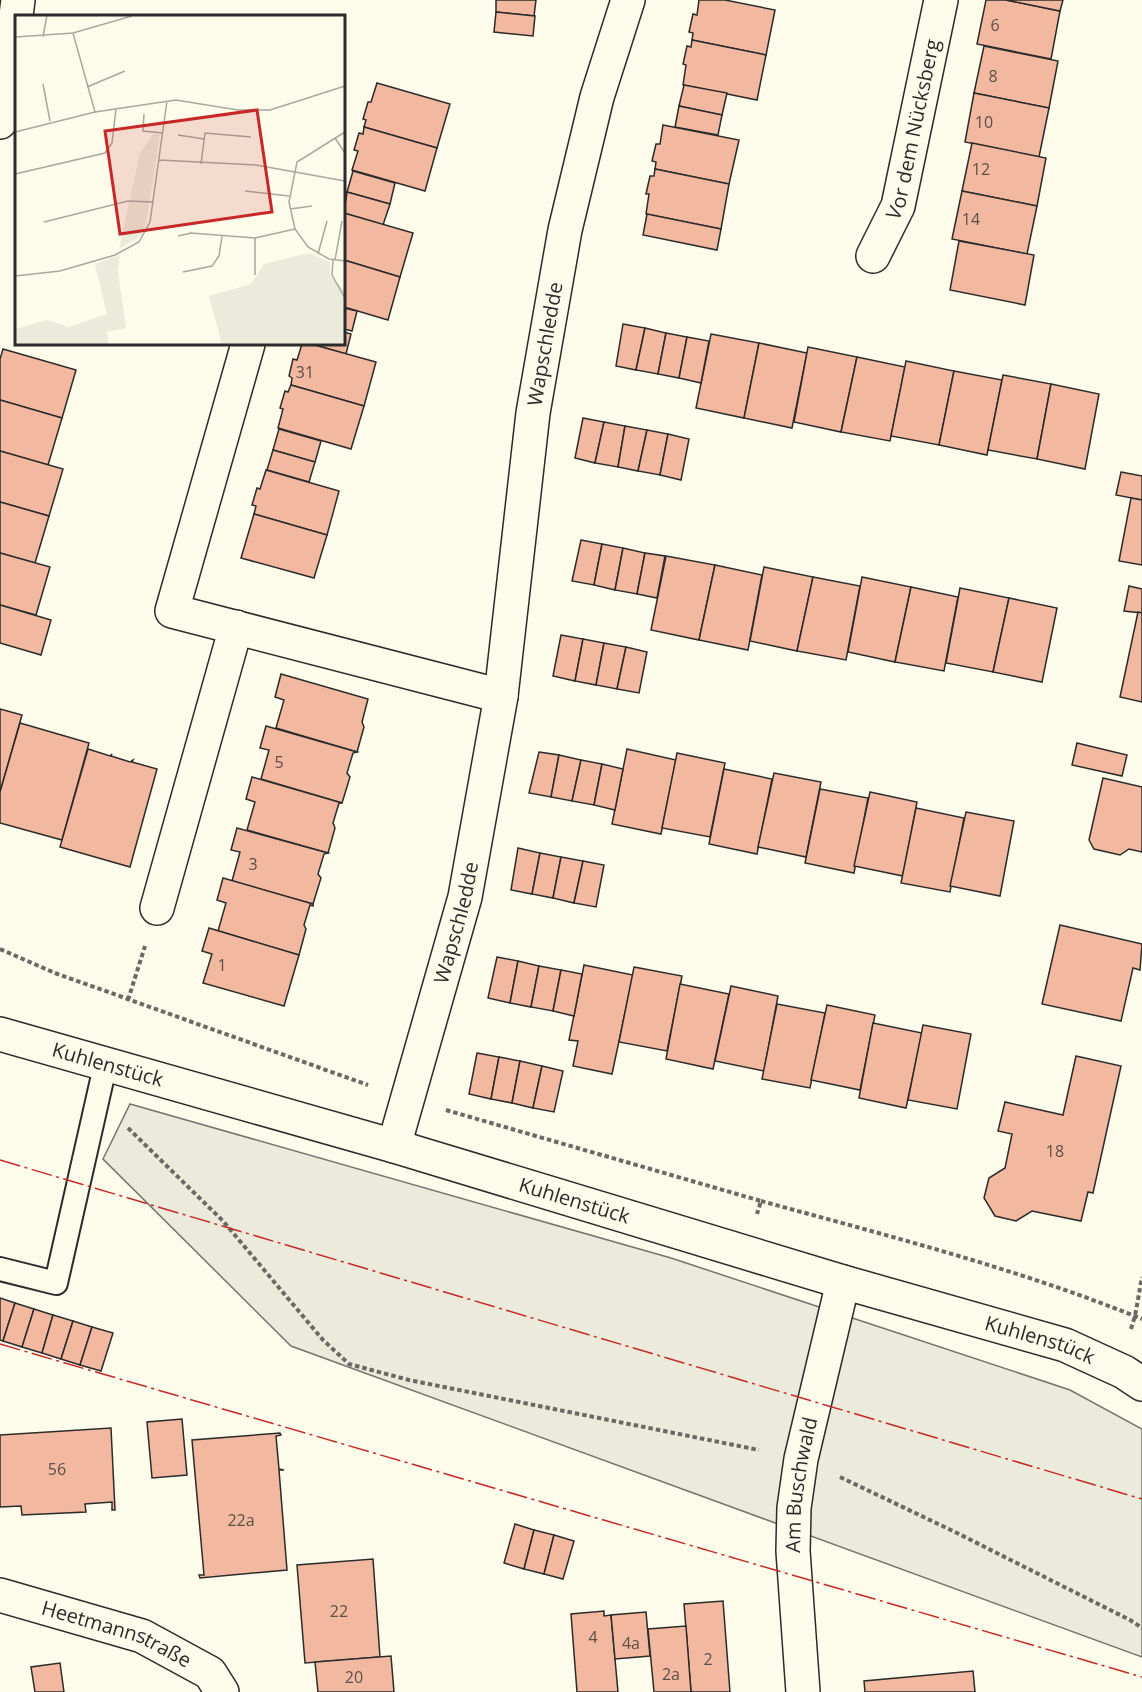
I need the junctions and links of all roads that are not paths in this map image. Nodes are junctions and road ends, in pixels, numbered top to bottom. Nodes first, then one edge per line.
1 (18, 0) edge
2 (628, 0) edge
3 (941, 0) edge
4 (16, 15) edge
5 (15, 24) edge
6 (0, 122) edge
7 (873, 256) dead end
8 (248, 345) edge
9 (236, 627) junction
10 (501, 696) junction
11 (157, 908) road end
12 (0, 1034) edge
13 (106, 1062) junction
14 (394, 1146) junction
15 (0, 1269) edge
16 (843, 1282) junction
17 (1142, 1384) edge
18 (0, 1595) edge
19 (222, 1692) edge
20 (803, 1692) edge

1 - 4 street
2 - 10 street, Wapschledde
3 - 7 street, Vor dem Nücksberg
5 - 6 street
8 - 9 street
9 - 10 street
9 - 11 street
10 - 14 street, Wapschledde
12 - 13 street, Kuhlenstück
13 - 14 street, Kuhlenstück
13 - 15 lane
14 - 16 street, Kuhlenstück
16 - 17 street, Kuhlenstück
16 - 20 street, Am Buschwald
18 - 19 street, Heetmannstraße

